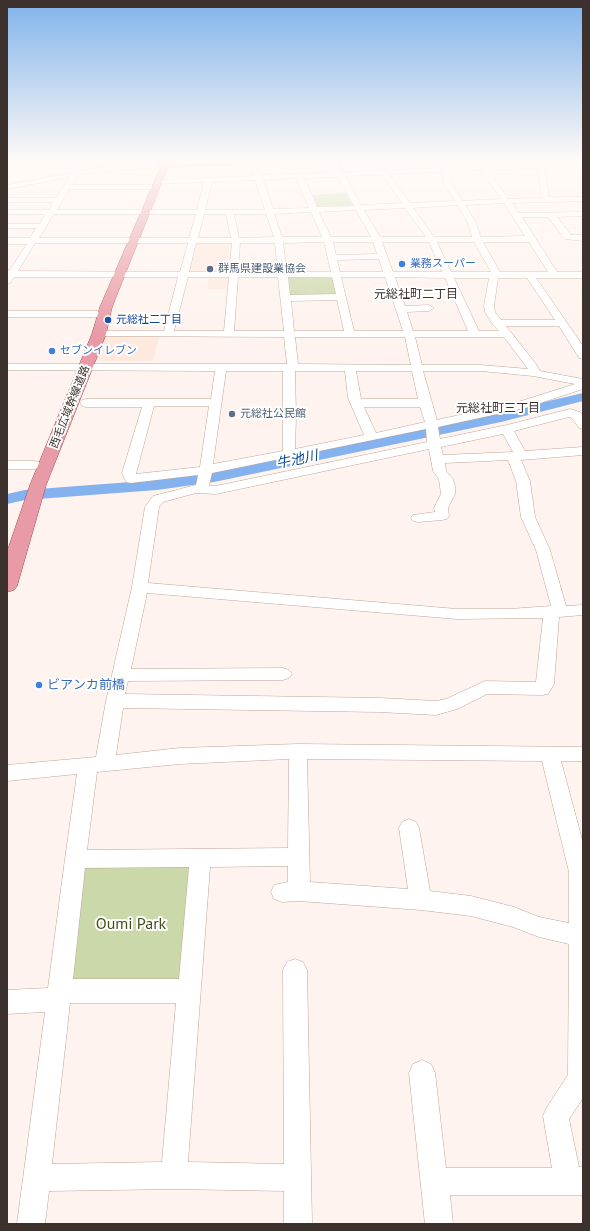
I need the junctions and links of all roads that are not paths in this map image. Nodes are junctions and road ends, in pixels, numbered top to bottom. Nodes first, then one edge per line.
1 (46, 219) edge
2 (140, 219) edge
3 (198, 219) edge
4 (232, 219) edge
5 (272, 219) edge
6 (318, 219) edge
7 (365, 219) edge
8 (418, 219) edge
9 (470, 219) edge
10 (519, 219) edge
11 (554, 219) edge
12 (7, 226) edge
13 (42, 226) junction
14 (583, 238) edge
15 (532, 239) junction
16 (310, 240) junction
17 (328, 240) junction
18 (351, 240) junction
19 (377, 240) junction
20 (432, 240) junction
21 (477, 240) junction
22 (7, 241) edge
23 (32, 241) junction
24 (131, 241) junction
25 (193, 241) junction
26 (236, 241) junction
27 (279, 241) junction
28 (313, 251) dead end
29 (382, 256) junction
30 (356, 257) junction
31 (332, 258) junction
32 (448, 274) junction
33 (117, 275) junction
34 (184, 275) junction
35 (233, 275) junction
36 (283, 275) junction
37 (336, 275) junction
38 (388, 275) junction
39 (497, 275) junction
40 (530, 275) junction
41 (554, 275) junction
42 (583, 275) edge
43 (8, 276) edge
44 (342, 297) junction
45 (286, 298) junction
46 (429, 308) dead end
47 (401, 309) junction
48 (7, 314) edge
49 (98, 314) junction
50 (497, 323) junction
51 (562, 323) junction
52 (409, 333) junction
53 (99, 334) junction
54 (168, 334) junction
55 (229, 334) junction
56 (290, 334) junction
57 (350, 334) junction
58 (475, 334) junction
59 (506, 334) junction
60 (583, 356) edge
61 (7, 367) edge
62 (80, 367) junction
63 (221, 367) junction
64 (291, 367) junction
65 (350, 367) junction
66 (417, 367) junction
67 (533, 372) junction
68 (583, 382) edge
69 (583, 385) edge
70 (217, 402) junction
71 (86, 403) dead end
72 (149, 403) junction
73 (356, 403) junction
74 (425, 403) junction
75 (432, 424) junction
76 (583, 425) edge
77 (507, 429) junction
78 (373, 437) junction
79 (434, 445) junction
80 (583, 451) edge
81 (290, 454) junction
82 (517, 456) junction
83 (437, 459) junction
84 (7, 465) edge
85 (34, 465) junction
86 (203, 479) junction
87 (32, 486) junction
88 (24, 507) junction
89 (418, 518) dead end
90 (7, 537) edge
91 (7, 586) edge
92 (140, 587) junction
93 (583, 610) edge
94 (555, 612) junction
95 (283, 674) dead end
96 (121, 675) junction
97 (115, 701) junction
98 (298, 751) junction
99 (550, 754) junction
100 (583, 754) edge
101 (97, 763) junction
102 (7, 773) edge
103 (409, 828) dead end
104 (298, 857) junction
105 (75, 859) junction
106 (200, 859) junction
107 (581, 872) edge
108 (420, 900) junction
109 (582, 937) edge
110 (295, 970) dead end
111 (188, 991) junction
112 (59, 995) junction
113 (7, 1002) edge
114 (422, 1073) dead end
115 (174, 1175) junction
116 (36, 1178) junction
117 (298, 1178) junction
118 (575, 1181) edge
119 (434, 1182) junction
120 (31, 1224) edge
121 (298, 1224) edge
122 (439, 1224) edge

1 - 13 street
2 - 24 main road, 西毛広域幹線道路
3 - 25 street
4 - 26 street
5 - 27 street
6 - 17 street
7 - 19 street
8 - 20 street
9 - 21 street
10 - 15 street
11 - 14 street
12 - 13 street
13 - 23 street
15 - 21 street
15 - 41 street
16 - 17 street
16 - 27 street
16 - 28 street
17 - 18 street
17 - 31 street
18 - 19 street
18 - 30 street
19 - 20 street
19 - 29 street
20 - 21 street
20 - 32 street
21 - 39 street
22 - 23 street
23 - 24 street
23 - 43 street
24 - 25 street
24 - 33 main road, 西毛広域幹線道路
25 - 26 street
25 - 34 street
26 - 27 street
26 - 35 street
27 - 36 street
29 - 30 street
29 - 38 street
30 - 31 street
31 - 37 street
32 - 38 street
32 - 39 street
32 - 58 street
33 - 34 street
33 - 43 street
33 - 49 main road, 西毛広域幹線道路
33 - 53 main road, 西毛広域幹線道路
34 - 35 street
34 - 54 street
35 - 36 street
35 - 55 street
36 - 37 street
36 - 45 street
37 - 38 street
37 - 44 street
38 - 47 street
39 - 40 street
39 - 50 street
40 - 41 street
40 - 51 street
41 - 42 street
44 - 45 street
44 - 57 street
45 - 56 street
46 - 47 street
47 - 52 street
48 - 49 street
49 - 62 main road, 西毛広域幹線道路
50 - 51 street
50 - 59 street
51 - 60 street
52 - 57 street
52 - 58 street
52 - 66 street
53 - 54 street
53 - 62 main road, 西毛広域幹線道路
54 - 55 street
55 - 56 street
56 - 57 street
56 - 64 street
58 - 59 street
59 - 67 street
61 - 62 street
62 - 63 street
62 - 85 main road, 西毛広域幹線道路
62 - 87 main road, 西毛広域幹線道路
63 - 64 street
63 - 70 street
64 - 65 street
64 - 81 street
65 - 66 street
65 - 73 street
66 - 67 street
66 - 74 street
67 - 68 street
69 - 75 street
70 - 72 street
70 - 86 street
71 - 72 street
72 - 86 street
73 - 74 street
73 - 78 street
74 - 75 street
75 - 78 street
75 - 79 street
76 - 77 street
77 - 79 street
77 - 82 street
78 - 81 street
79 - 83 street
79 - 86 street
80 - 82 street
81 - 86 street
82 - 83 street
82 - 94 street
83 - 89 street
84 - 85 street
85 - 87 main road, 西毛広域幹線道路
86 - 92 street
87 - 88 main road, 西毛広域幹線道路
88 - 90 main road, 西毛広域幹線道路
88 - 91 main road, 西毛広域幹線道路
92 - 94 street
92 - 96 street
93 - 94 street
94 - 97 street
95 - 96 street
96 - 97 street
97 - 101 street
98 - 99 street
98 - 101 street
98 - 104 street
99 - 100 street
99 - 107 street
101 - 102 street
101 - 105 street
103 - 108 street
104 - 106 street
104 - 108 street
105 - 106 street
105 - 112 street
106 - 111 street
107 - 109 street
108 - 109 street
109 - 118 street
110 - 117 street
111 - 112 street
111 - 115 street
112 - 113 street
112 - 116 street
114 - 119 street
115 - 116 street
115 - 117 street
116 - 120 street
117 - 121 street
118 - 119 street
119 - 122 street

